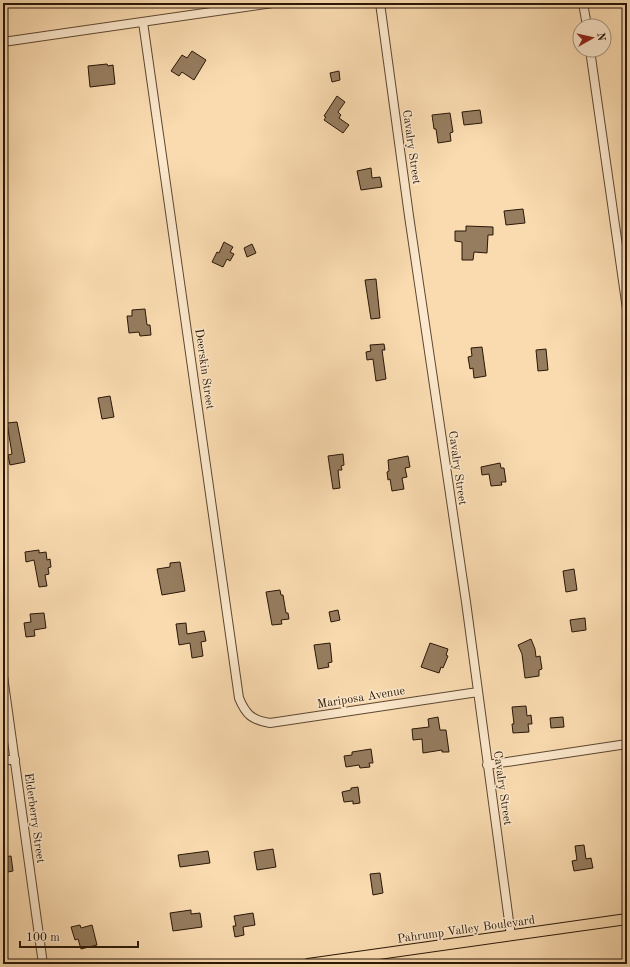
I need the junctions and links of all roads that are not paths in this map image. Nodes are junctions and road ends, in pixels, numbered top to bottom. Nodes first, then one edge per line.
1 (273, 3) edge
2 (380, 3) edge
3 (583, 3) edge
4 (586, 18) edge
5 (143, 22) junction
6 (3, 42) edge
7 (591, 58) edge
8 (627, 309) edge
9 (3, 676) edge
10 (478, 692) junction
11 (250, 716) joint
12 (627, 744) edge
13 (15, 759) junction
14 (3, 761) edge
15 (487, 765) junction
16 (627, 919) edge
17 (511, 936) junction
18 (43, 964) edge
19 (308, 964) edge

1 - 5 street
2 - 10 street, Cavalry Street
3 - 4 street
5 - 6 street
5 - 11 street, Deerskin Street
7 - 8 street
9 - 13 street, Elderberry Street
10 - 11 street, Mariposa Avenue
10 - 15 street, Cavalry Street
12 - 15 street
13 - 14 street
13 - 18 street, Elderberry Street
15 - 17 street, Cavalry Street
16 - 17 main road, Pahrump Valley Boulevard
17 - 19 main road, Pahrump Valley Boulevard

